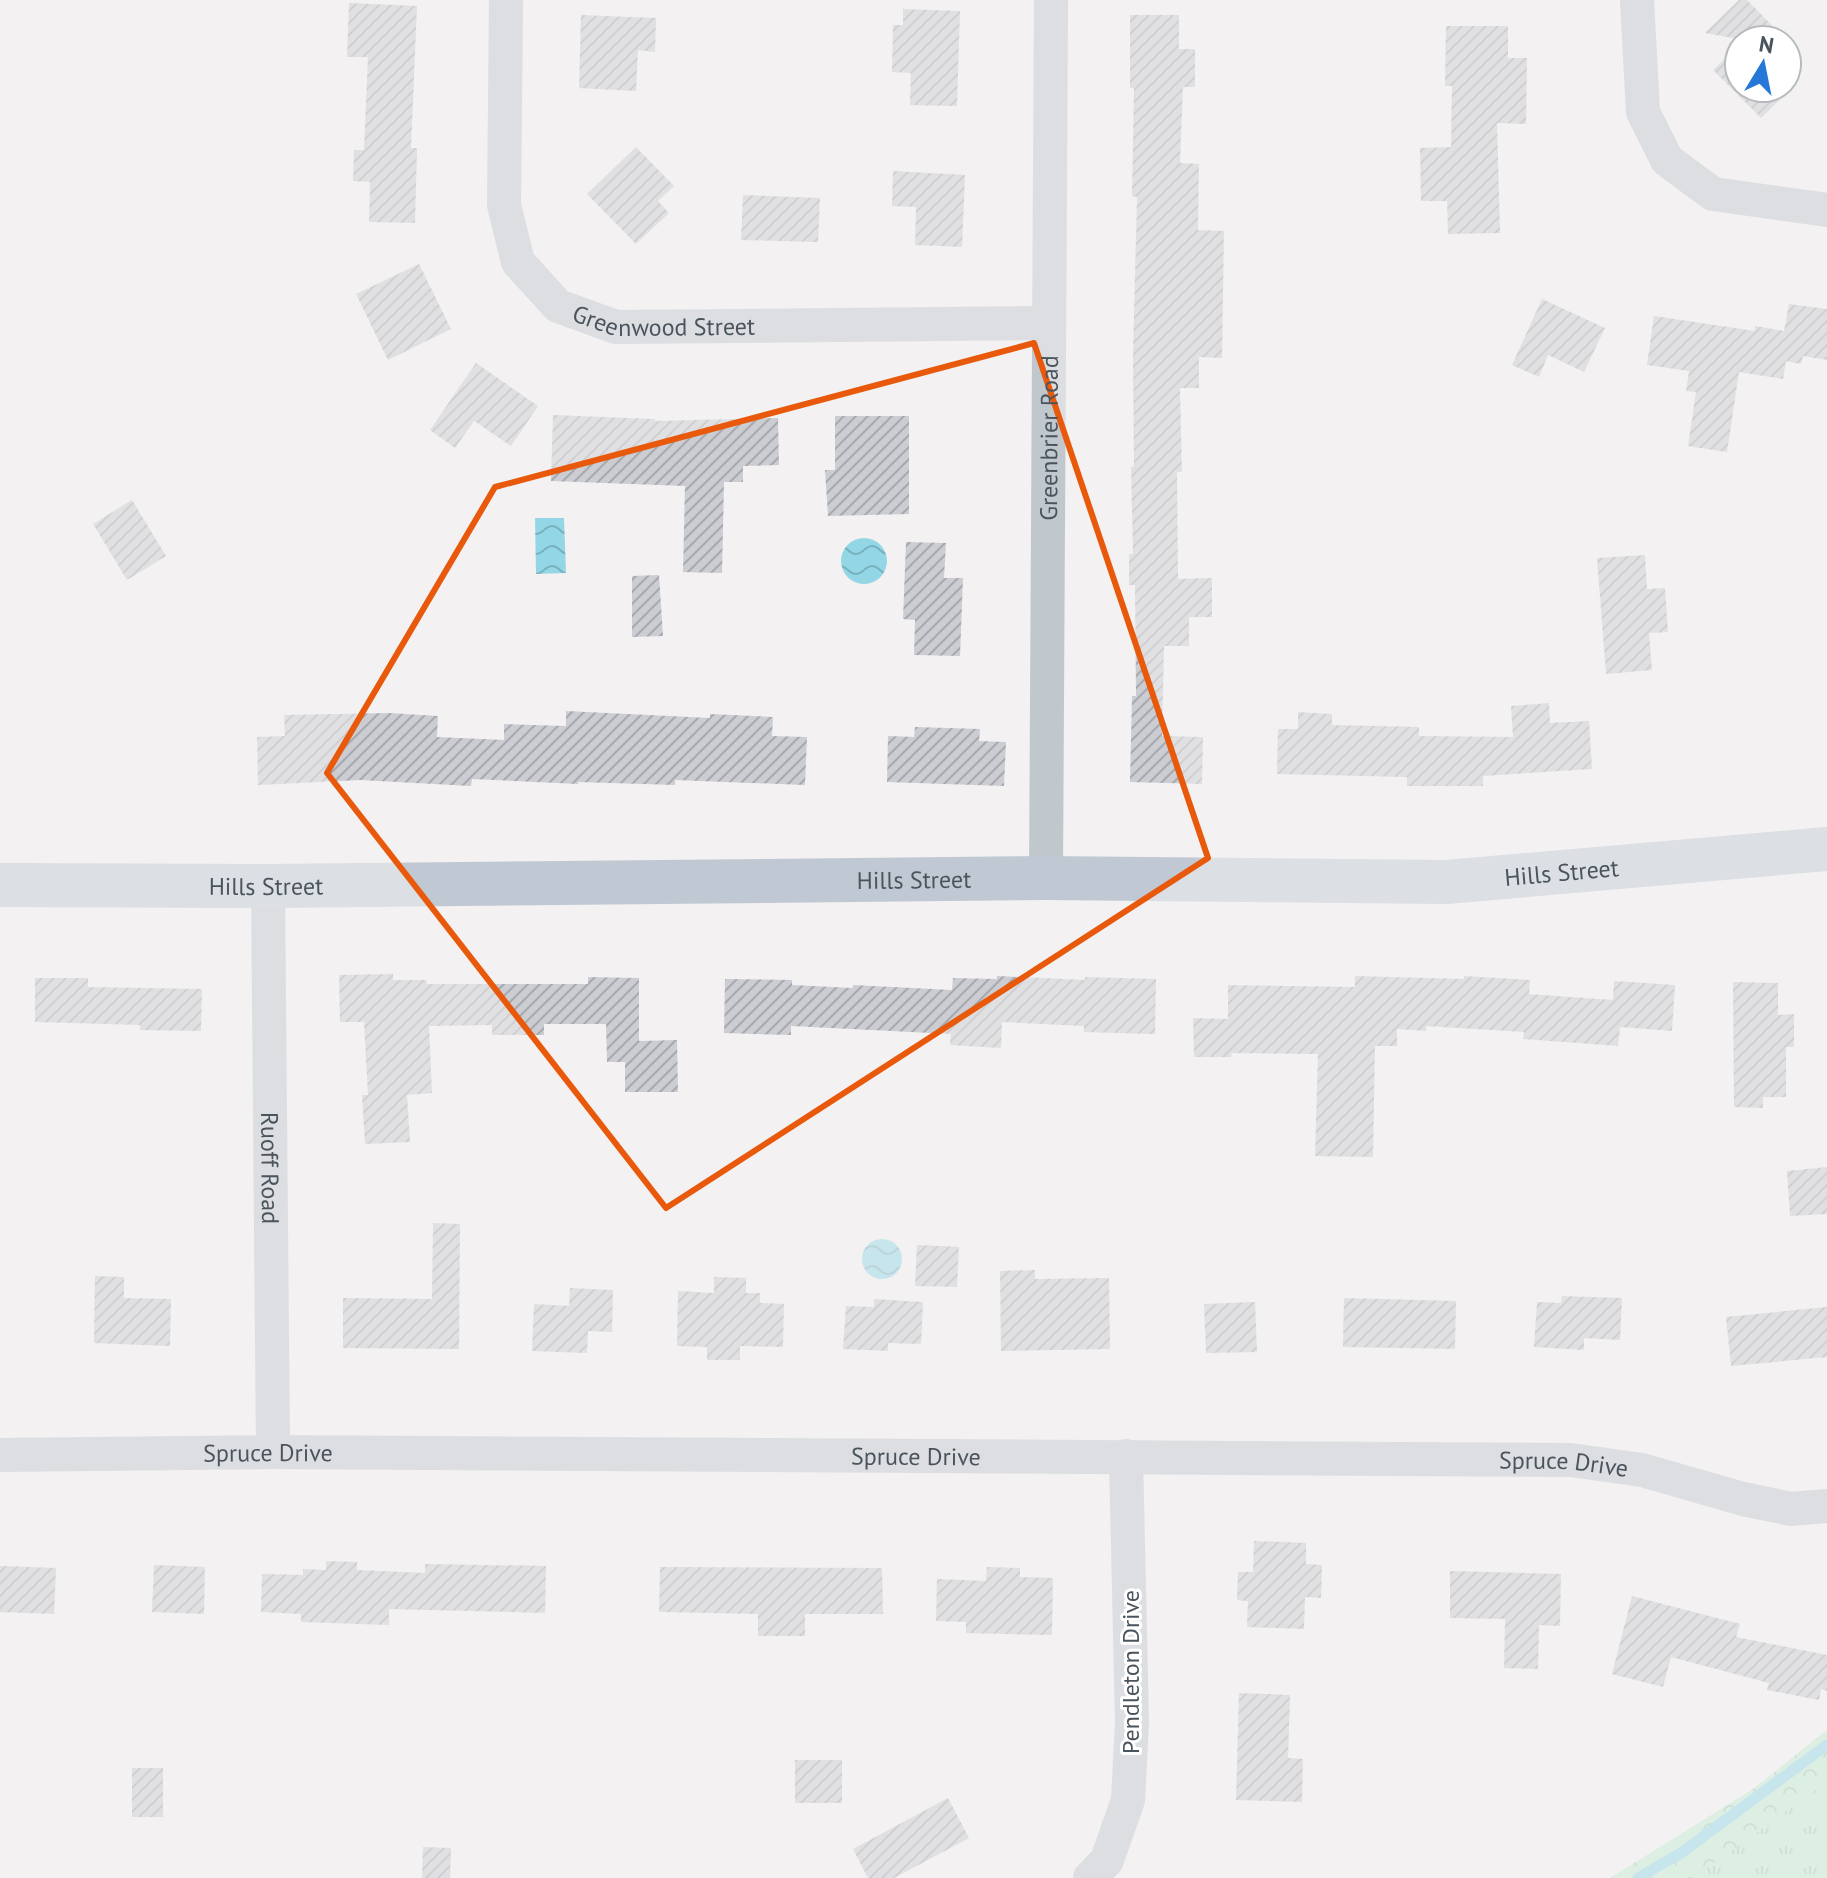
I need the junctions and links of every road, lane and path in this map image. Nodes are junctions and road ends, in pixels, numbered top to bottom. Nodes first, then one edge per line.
1 (506, 0) edge
2 (1051, 0) edge
3 (1637, 0) edge
4 (1827, 210) edge
5 (1049, 323) junction
6 (1827, 849) edge
7 (1046, 878) junction
8 (0, 885) edge
9 (268, 886) junction
10 (273, 1452) junction
11 (0, 1455) edge
12 (1126, 1456) junction
13 (1827, 1506) edge
14 (1090, 1878) edge

1 - 5 street, Greenwood Street
2 - 5 street, Greenbrier Road
3 - 4 street
5 - 7 street, Greenbrier Road
6 - 7 street, Hills Street
7 - 9 street, Hills Street
8 - 9 street, Hills Street
9 - 10 street, Ruoff Road
10 - 11 street, Spruce Drive
10 - 12 street, Spruce Drive
12 - 13 street, Spruce Drive
12 - 14 street, Pendleton Drive

